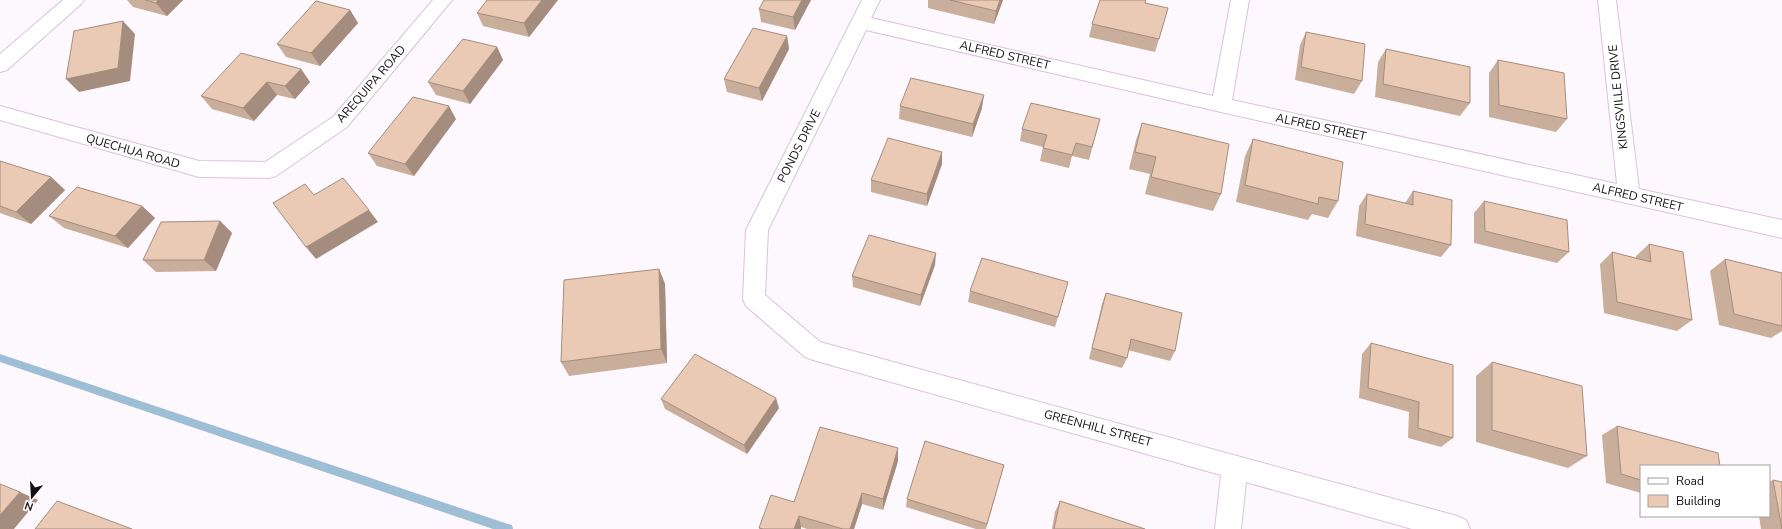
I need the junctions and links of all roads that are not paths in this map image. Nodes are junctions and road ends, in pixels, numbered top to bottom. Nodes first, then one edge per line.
1 (75, 0) edge
2 (443, 0) edge
3 (871, 0) edge
4 (1240, 0) edge
5 (1607, 0) edge
6 (861, 22) junction
7 (0, 65) edge
8 (1221, 105) junction
9 (0, 113) edge
10 (269, 170) joint
11 (1629, 195) junction
12 (1782, 229) edge
13 (754, 299) joint
14 (1235, 466) junction
15 (1228, 529) edge
16 (1457, 529) edge

1 - 7 street
2 - 10 street, AREQUIPA ROAD
3 - 6 street, PONDS DRIVE
4 - 8 street
5 - 11 street, KINGSVILLE DRIVE
6 - 8 street, ALFRED STREET
6 - 13 street, PONDS DRIVE
8 - 11 street, ALFRED STREET
9 - 10 street, QUECHUA ROAD
11 - 12 street, ALFRED STREET
13 - 14 street, GREENHILL STREET
14 - 15 street
14 - 16 street, GREENHILL STREET

